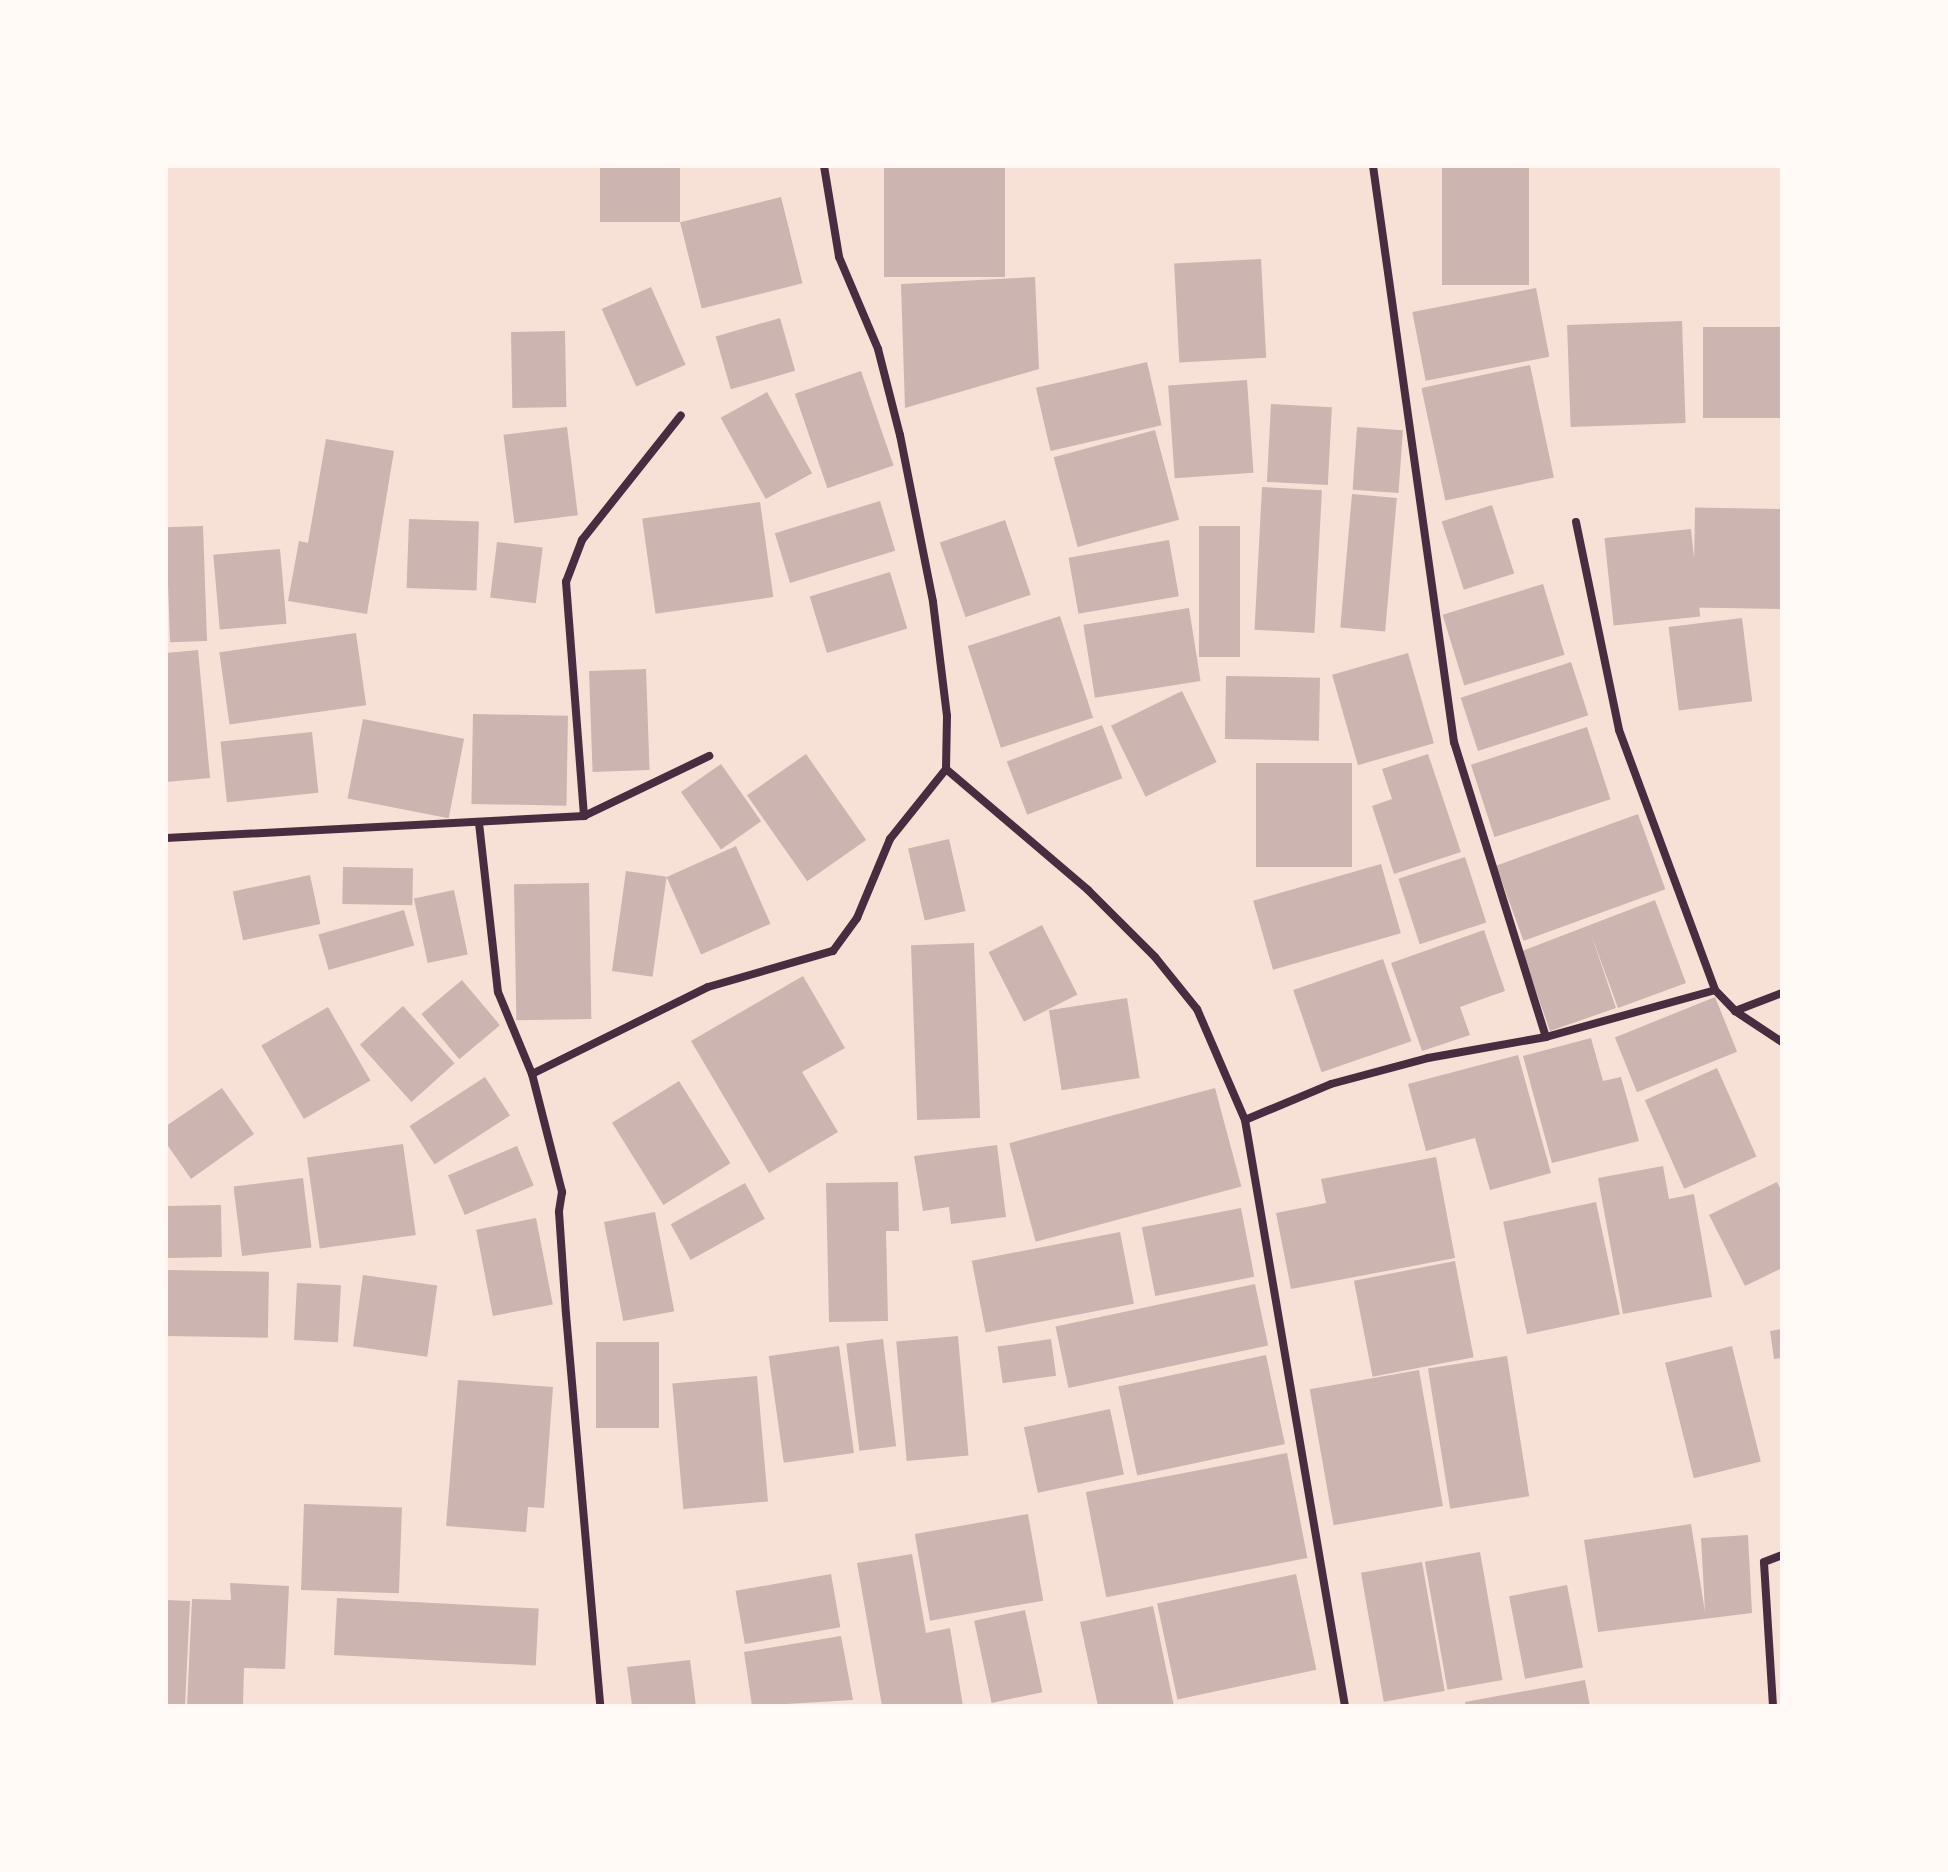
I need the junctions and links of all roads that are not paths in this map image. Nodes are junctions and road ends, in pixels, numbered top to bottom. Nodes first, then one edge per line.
1 (824, 166) edge
2 (1373, 166) edge
3 (681, 415) dead end
4 (1576, 522) dead end
5 (709, 756) dead end
6 (946, 769) junction
7 (584, 816) junction
8 (479, 823) junction
9 (166, 838) edge
10 (1715, 990) junction
11 (1782, 993) edge
12 (1735, 1011) junction
13 (1546, 1037) junction
14 (1782, 1042) edge
15 (532, 1074) junction
16 (1245, 1120) junction
17 (1782, 1555) edge
18 (600, 1706) edge
19 (1345, 1706) edge
20 (1773, 1706) edge

1 - 6 street
2 - 13 street
3 - 7 street
4 - 10 street
5 - 7 street
6 - 15 street
6 - 16 street
7 - 8 street
8 - 9 street
8 - 15 street
10 - 12 street
10 - 13 street
11 - 12 street
12 - 14 street
13 - 16 street
15 - 18 street
16 - 19 street
17 - 20 street

